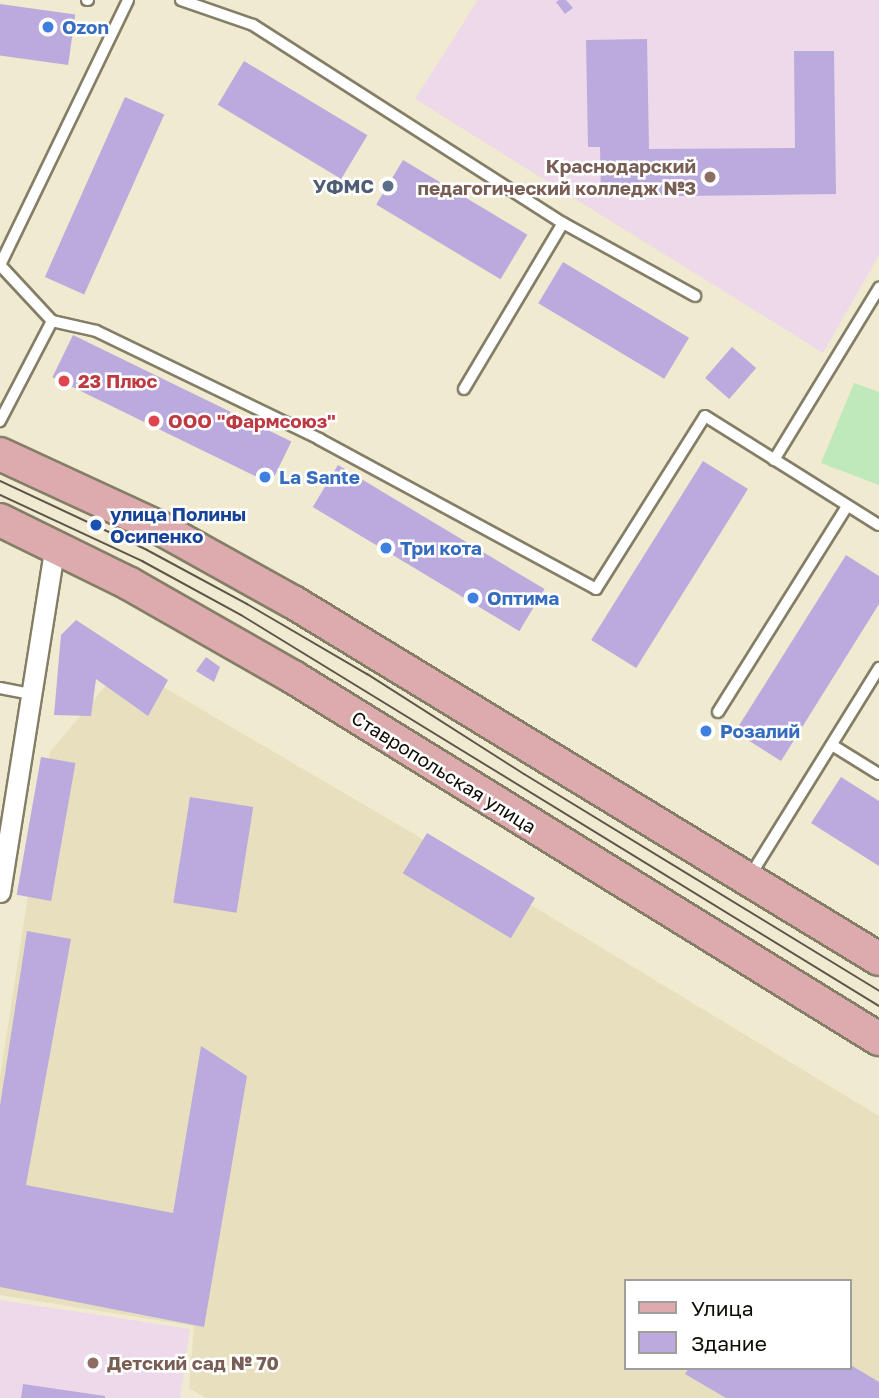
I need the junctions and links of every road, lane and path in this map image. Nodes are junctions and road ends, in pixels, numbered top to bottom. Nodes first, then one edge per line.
1 (128, 0) edge
2 (181, 0) edge
3 (563, 223) junction
4 (0, 265) edge
5 (879, 288) edge
6 (695, 296) dead end
7 (52, 321) junction
8 (464, 389) dead end
9 (0, 421) edge
10 (0, 454) edge
11 (774, 460) junction
12 (847, 506) junction
13 (0, 520) edge
14 (879, 525) edge
15 (55, 546) junction
16 (879, 668) edge
17 (0, 688) edge
18 (31, 694) junction
19 (718, 712) dead end
20 (832, 745) junction
21 (879, 774) edge
22 (748, 880) junction
23 (0, 892) edge
24 (879, 959) edge
25 (879, 1039) edge

1 - 4 lane
2 - 3 lane
3 - 6 lane
3 - 8 lane
4 - 7 lane
5 - 11 lane
7 - 9 lane
7 - 11 lane
10 - 22 main road
11 - 12 lane
12 - 14 lane
12 - 19 lane
13 - 15 main road, Ставропольская улица
15 - 18 street
15 - 25 main road, Ставропольская улица
16 - 20 lane
17 - 18 lane
18 - 23 street
20 - 21 lane
20 - 22 lane
22 - 24 main road

